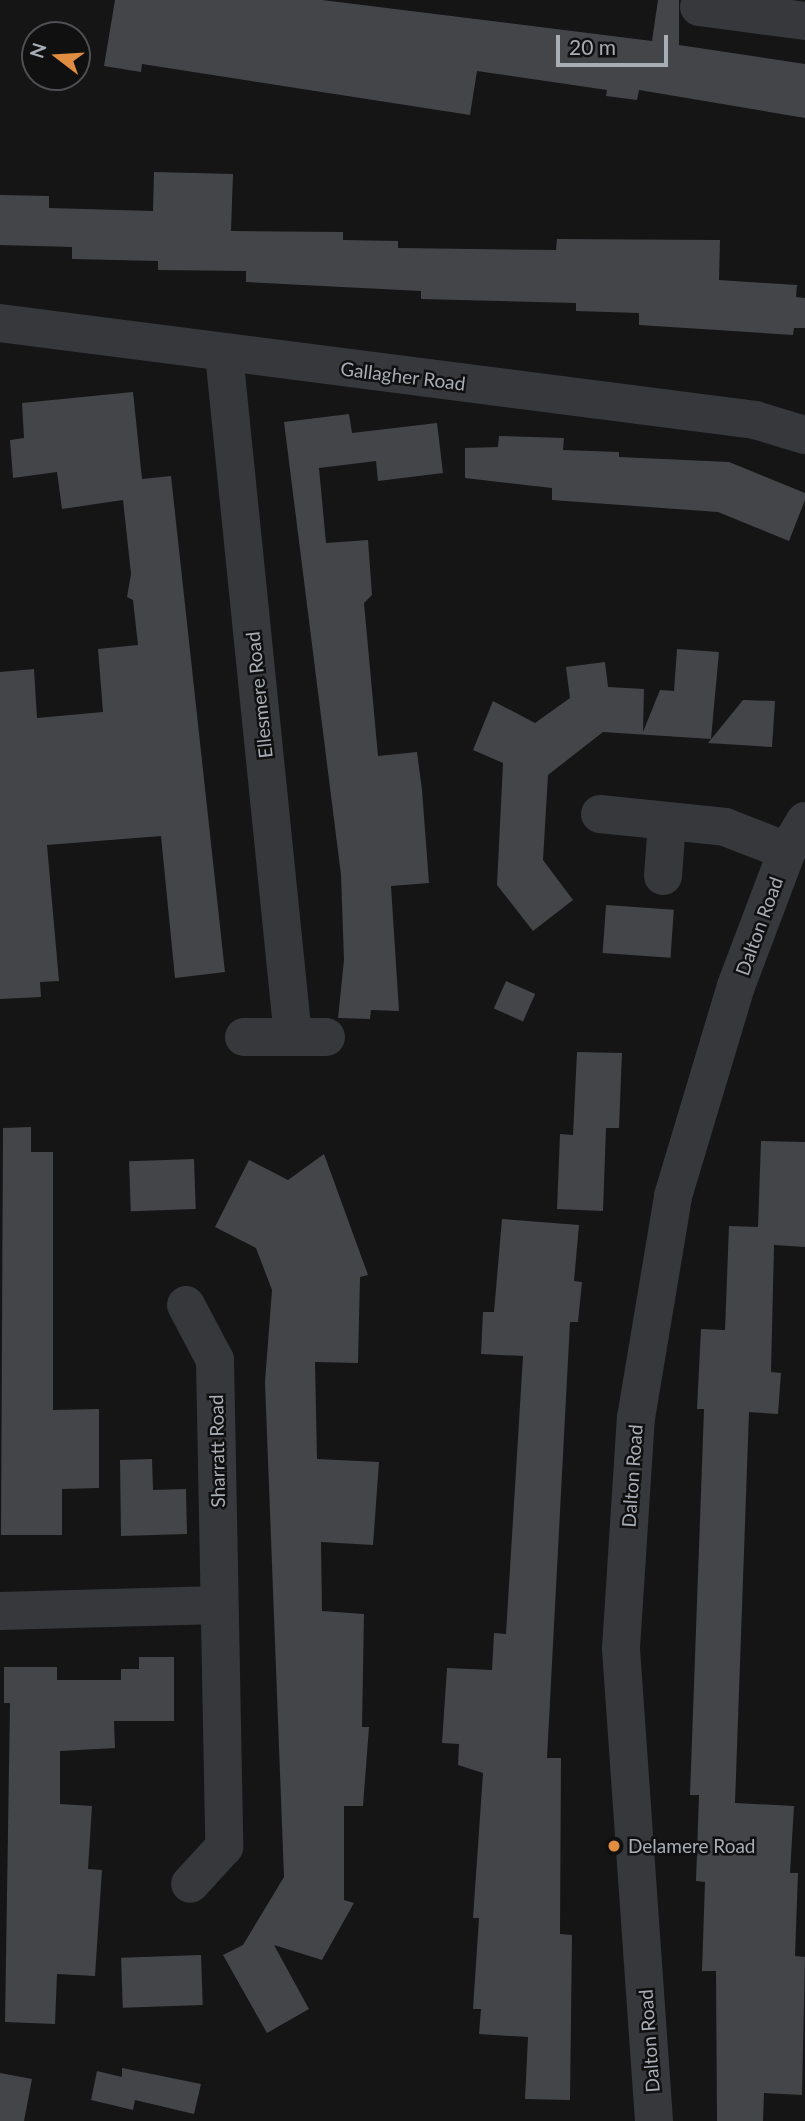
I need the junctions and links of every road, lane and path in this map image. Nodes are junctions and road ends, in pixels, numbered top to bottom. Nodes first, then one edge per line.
1 (699, 7) dead end
2 (805, 21) edge
3 (0, 323) edge
4 (224, 354) junction
5 (805, 435) edge
6 (600, 814) dead end
7 (667, 823) junction
8 (796, 836) edge
9 (663, 876) dead end
10 (244, 1037) dead end
11 (186, 1306) dead end
12 (219, 1605) junction
13 (0, 1611) edge
14 (190, 1884) dead end
15 (654, 2121) edge

1 - 2 street
3 - 4 street, Gallagher Road
4 - 5 street, Gallagher Road
4 - 10 street, Ellesmere Road
6 - 7 street, Dalton Road
7 - 8 street, Dalton Road
7 - 9 street
8 - 15 street, Dalton Road
11 - 12 street, Sharratt Road
12 - 13 street
12 - 14 street, Sharratt Road

